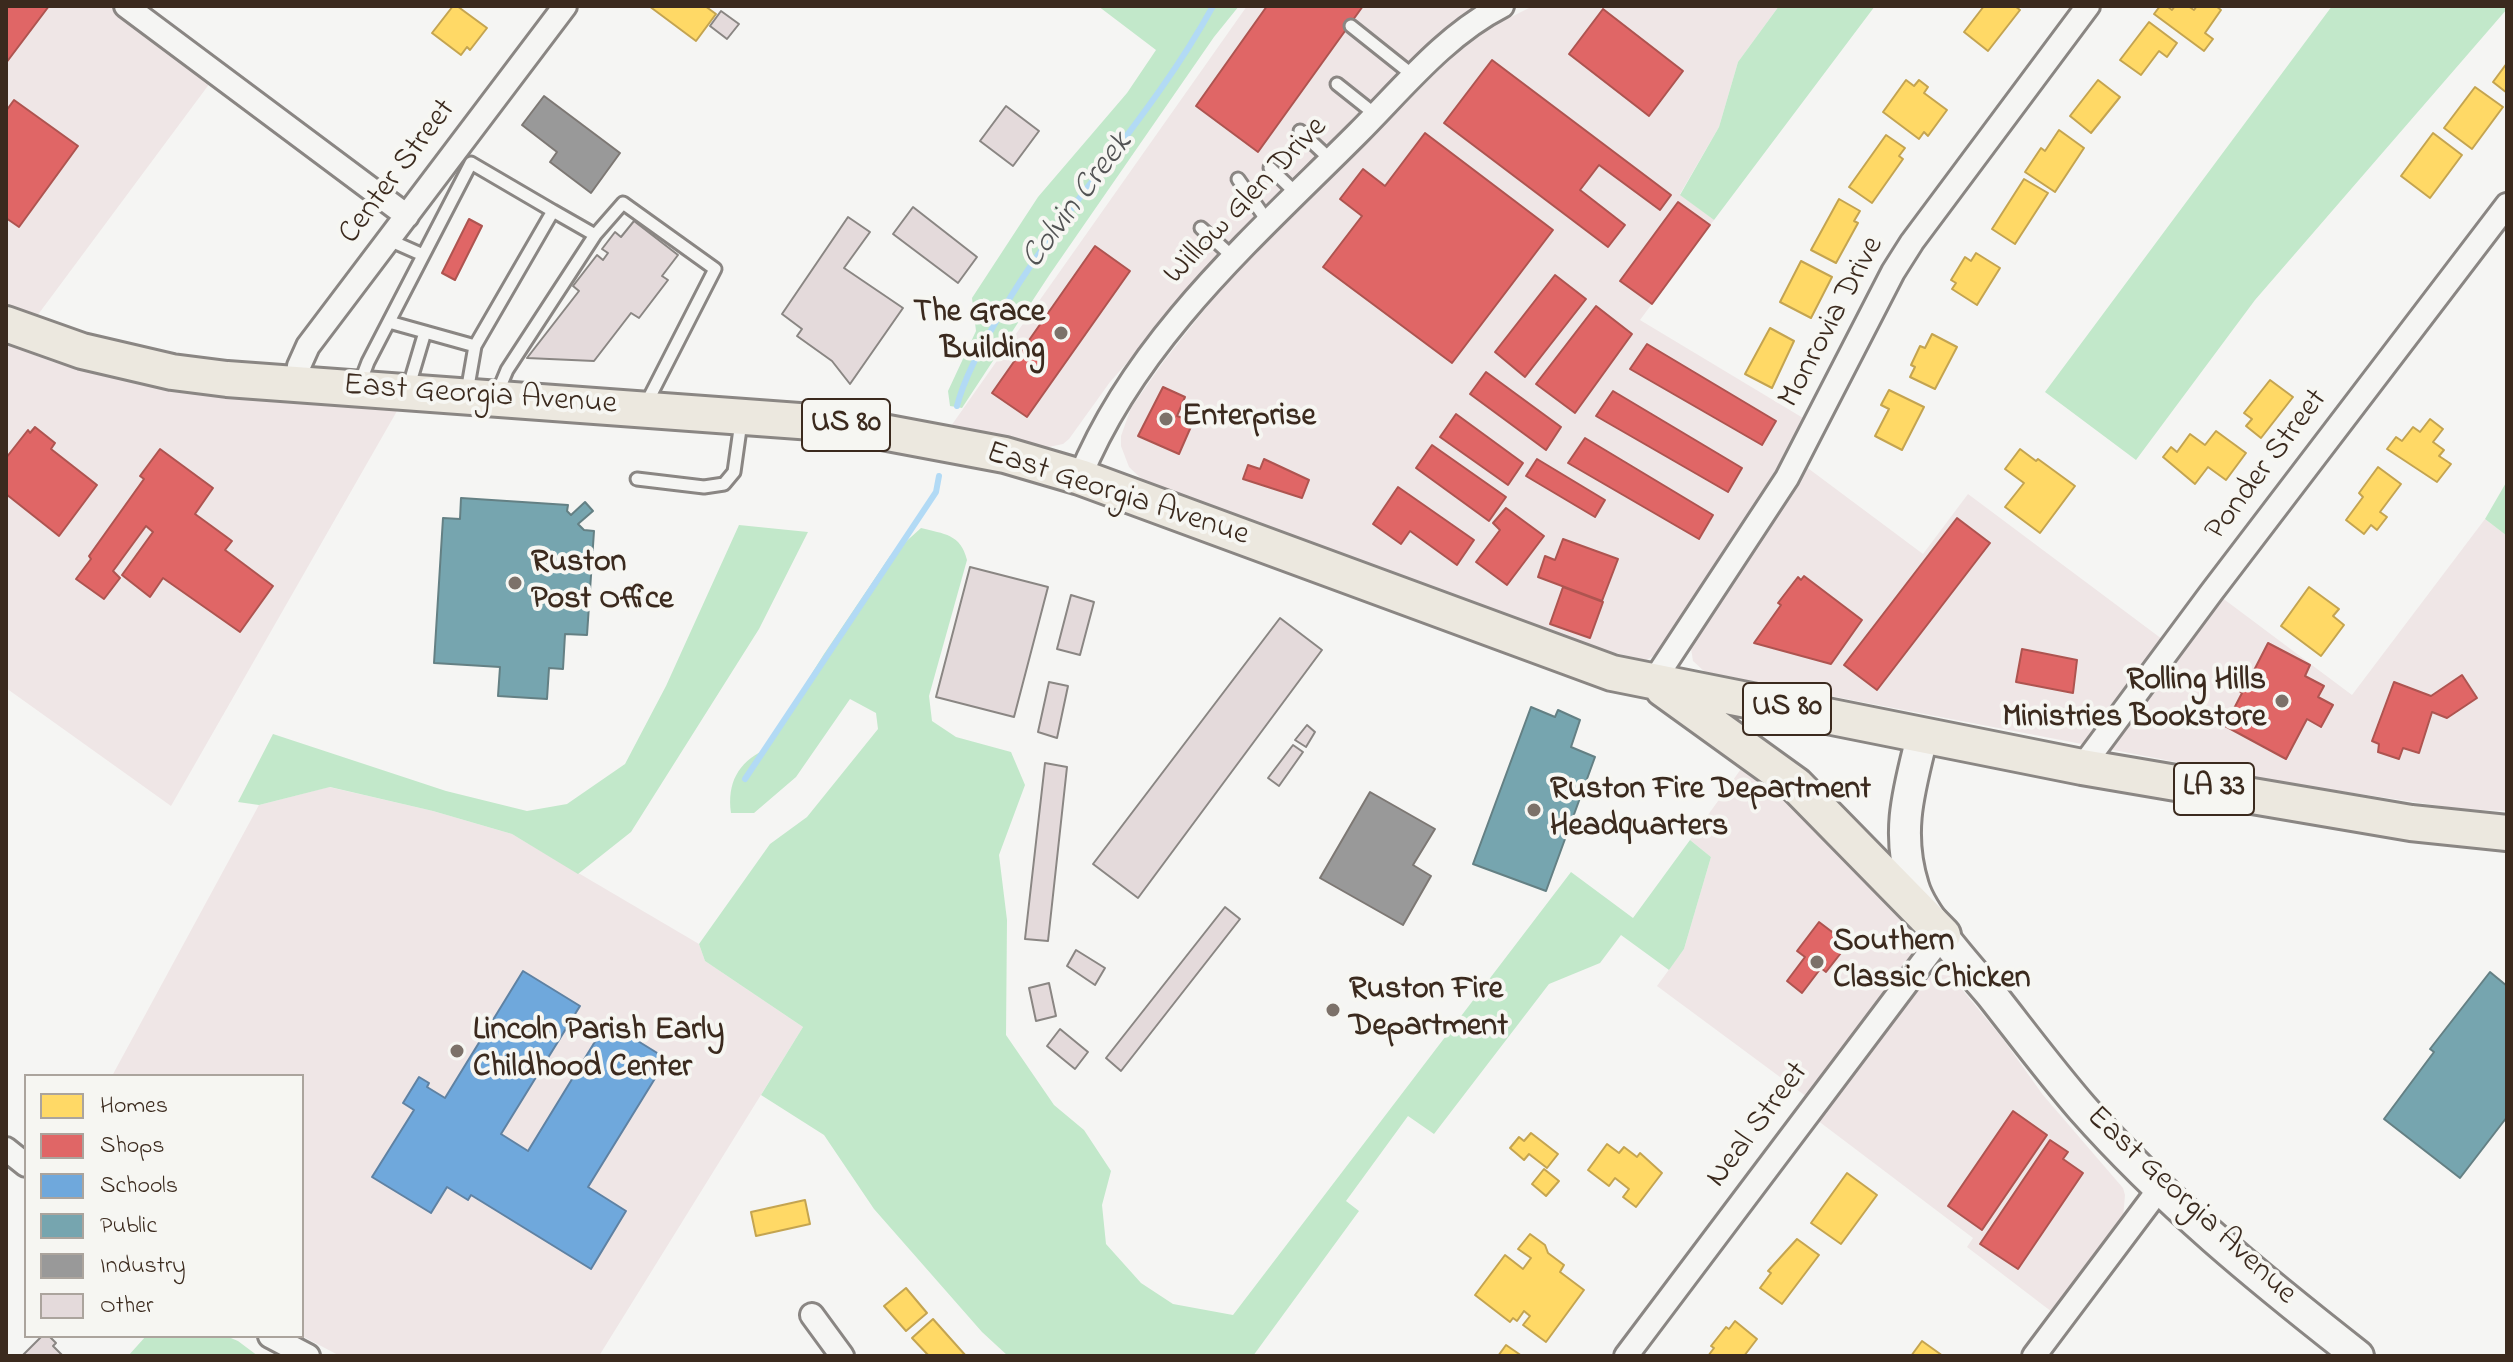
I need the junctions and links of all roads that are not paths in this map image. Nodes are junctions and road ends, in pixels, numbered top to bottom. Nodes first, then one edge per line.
1 (126, 6) edge
2 (565, 6) edge
3 (1502, 6) edge
4 (2088, 6) edge
5 (1351, 26) dead end
6 (1415, 77) junction
7 (1337, 84) dead end
8 (1376, 115) junction
9 (1300, 131) dead end
10 (1331, 160) junction
11 (1270, 168) dead end
12 (1238, 179) dead end
13 (1297, 194) junction
14 (2507, 205) edge
15 (553, 211) junction
16 (407, 216) junction
17 (1268, 222) junction
18 (1201, 228) dead end
19 (595, 235) junction
20 (389, 240) junction
21 (423, 255) junction
22 (1233, 257) junction
23 (389, 322) junction
24 (6, 324) edge
25 (425, 332) junction
26 (475, 346) junction
27 (296, 384) junction
28 (359, 389) junction
29 (407, 392) junction
30 (481, 397) junction
31 (644, 408) junction
32 (742, 415) junction
33 (1080, 477) junction
34 (637, 479) dead end
35 (1653, 682) junction
36 (1922, 737) junction
37 (2082, 767) junction
38 (2507, 833) edge
39 (1943, 935) junction
40 (6, 1149) edge
41 (24, 1163) edge
42 (2160, 1188) junction
43 (812, 1315) dead end
44 (274, 1338) edge
45 (308, 1356) edge
46 (842, 1356) edge
47 (1626, 1356) edge
48 (2034, 1356) edge
49 (2358, 1356) edge

1 - 16 street
2 - 16 street, Center Street
3 - 6 street, Willow Glen Drive
4 - 35 street, Monrovia Drive
5 - 6 lane
6 - 8 street, Willow Glen Drive
7 - 8 lane
8 - 10 street, Willow Glen Drive
9 - 10 lane
10 - 13 street, Willow Glen Drive
11 - 13 lane
12 - 17 lane
13 - 17 street, Willow Glen Drive
14 - 37 street, Ponder Street
15 - 19 lane
15 - 21 lane
15 - 26 lane
16 - 20 street, Center Street
17 - 22 street, Willow Glen Drive
18 - 22 lane
19 - 30 lane
19 - 31 lane
20 - 21 lane
20 - 27 street, Center Street
21 - 23 lane
22 - 33 street, Willow Glen Drive
23 - 25 lane
23 - 28 lane
24 - 27 main road, East Georgia Avenue / US 80
25 - 26 lane
25 - 29 lane
26 - 30 lane
27 - 28 main road, East Georgia Avenue / US 80
28 - 29 main road, East Georgia Avenue / US 80
29 - 30 main road, East Georgia Avenue / US 80
30 - 31 main road, East Georgia Avenue / US 80
31 - 32 main road, East Georgia Avenue / US 80
32 - 33 main road, East Georgia Avenue / US 80
32 - 34 lane
33 - 35 main road, East Georgia Avenue / US 80
35 - 36 main road, East Georgia Avenue / US 80
35 - 39 main road
36 - 37 main road, LA 33
36 - 39 main road, East Georgia Avenue
37 - 38 main road, LA 33
39 - 42 main road, East Georgia Avenue
39 - 47 street, Neal Street
40 - 41 street
42 - 48 street
42 - 49 main road, East Georgia Avenue
43 - 46 street
44 - 45 street

